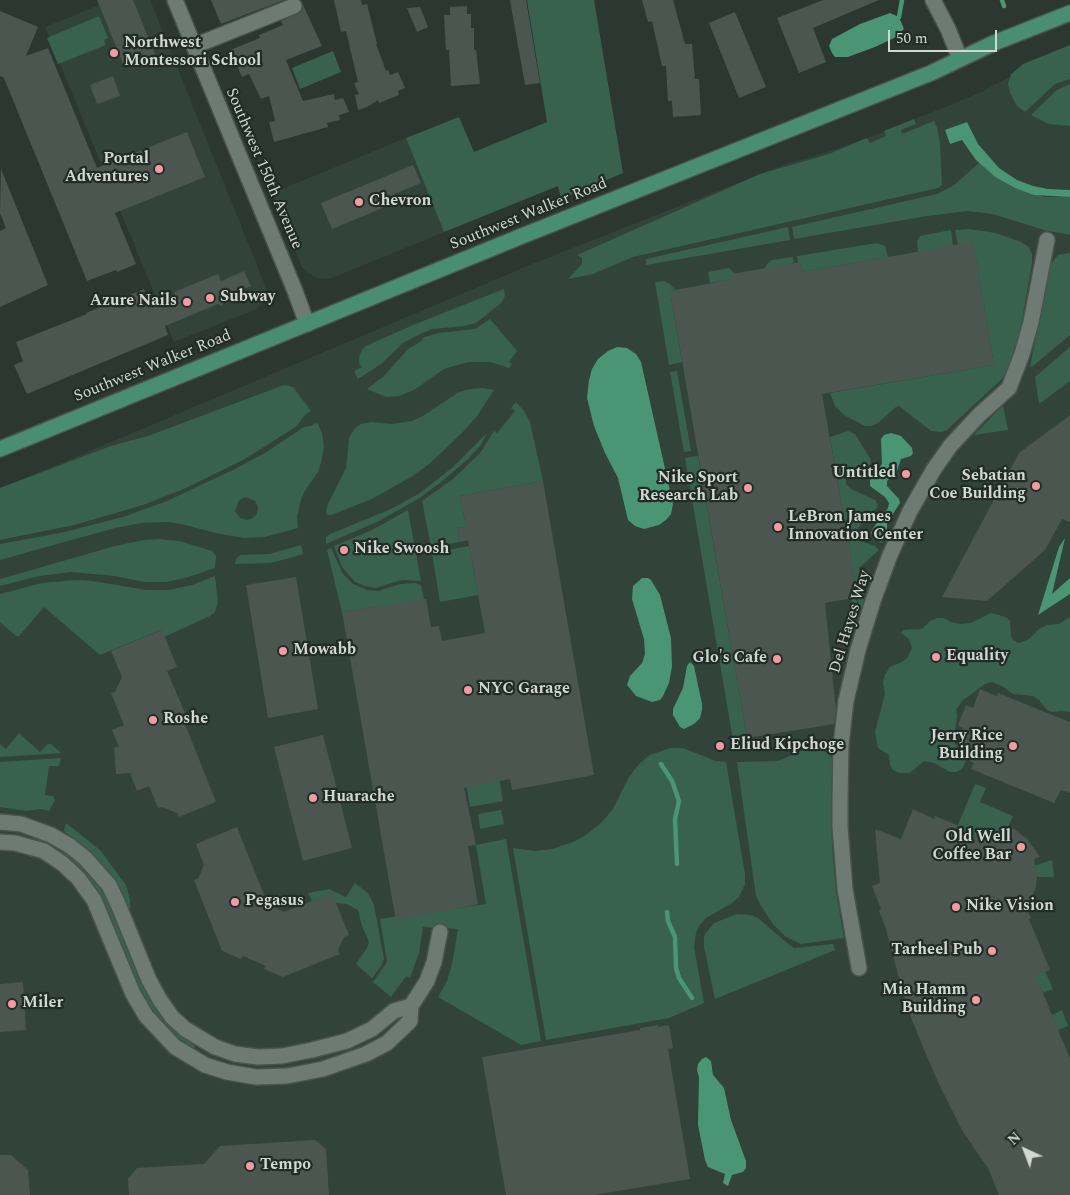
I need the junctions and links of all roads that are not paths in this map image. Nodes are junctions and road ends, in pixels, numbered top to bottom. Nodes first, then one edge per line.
1 (175, 0) edge
2 (933, 0) edge
3 (294, 6) dead end
4 (1070, 12) edge
5 (194, 46) junction
6 (960, 59) junction
7 (1047, 240) dead end
8 (307, 324) junction
9 (0, 449) edge
10 (0, 822) edge
11 (0, 842) edge
12 (440, 932) dead end
13 (859, 968) dead end
14 (411, 1006) junction

1 - 5 street, Southwest 150th Avenue
2 - 6 street
3 - 5 street
4 - 6 main road, Southwest Walker Road
5 - 8 street, Southwest 150th Avenue
6 - 8 main road, Southwest Walker Road
7 - 13 street, Del Hayes Way
8 - 9 main road, Southwest Walker Road
10 - 14 street
11 - 14 street
12 - 14 street

